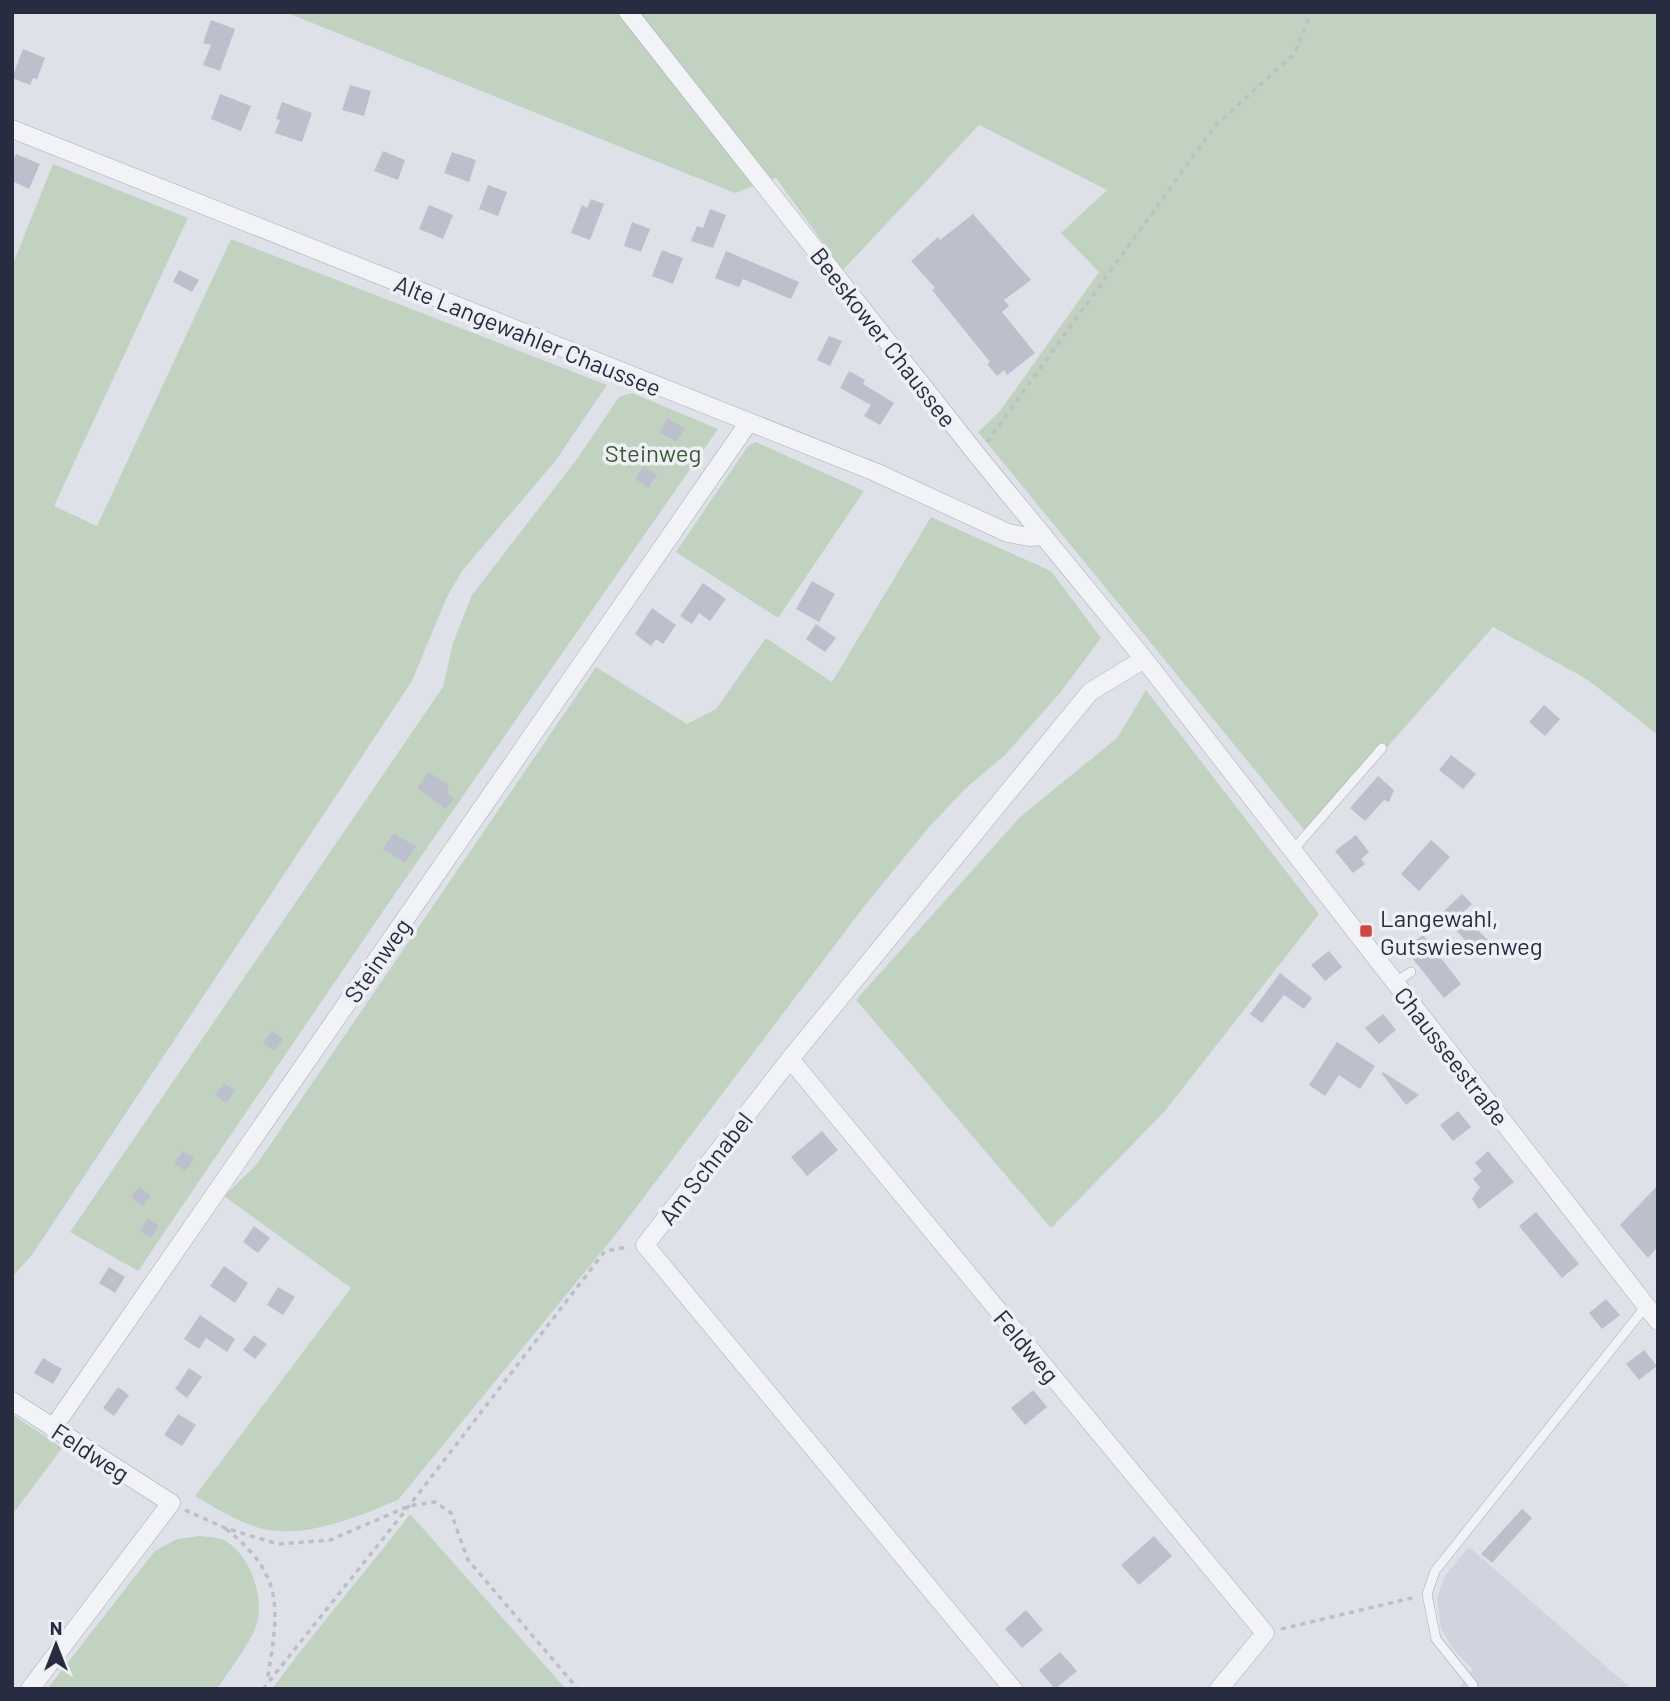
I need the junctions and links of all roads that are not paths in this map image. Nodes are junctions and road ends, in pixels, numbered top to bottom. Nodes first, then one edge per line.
1 (628, 12) edge
2 (12, 129) edge
3 (749, 422) junction
4 (1044, 536) junction
5 (1143, 659) junction
6 (1382, 748) dead end
7 (1293, 850) junction
8 (1411, 972) dead end
9 (1395, 982) junction
10 (790, 1059) junction
11 (1646, 1306) junction
12 (1658, 1321) edge
13 (12, 1401) edge
14 (54, 1428) junction
15 (1474, 1685) dead end
16 (30, 1689) edge
17 (1013, 1689) edge
18 (1219, 1689) edge

1 - 4 street, Beeskower Chaussee
2 - 3 street, Alte Langewahler Chaussee
3 - 4 street, Alte Langewahler Chaussee
3 - 14 street, Steinweg
4 - 5 street, Beeskower Chaussee
5 - 7 street, Chausseestraße
5 - 10 street, Am Schnabel
6 - 7 lane
7 - 9 street, Chausseestraße
8 - 9 lane
9 - 11 street, Chausseestraße
10 - 17 street, Am Schnabel
10 - 18 street, Feldweg
11 - 12 street, Chausseestraße
11 - 15 lane
13 - 14 street, Feldweg
14 - 16 street, Feldweg

